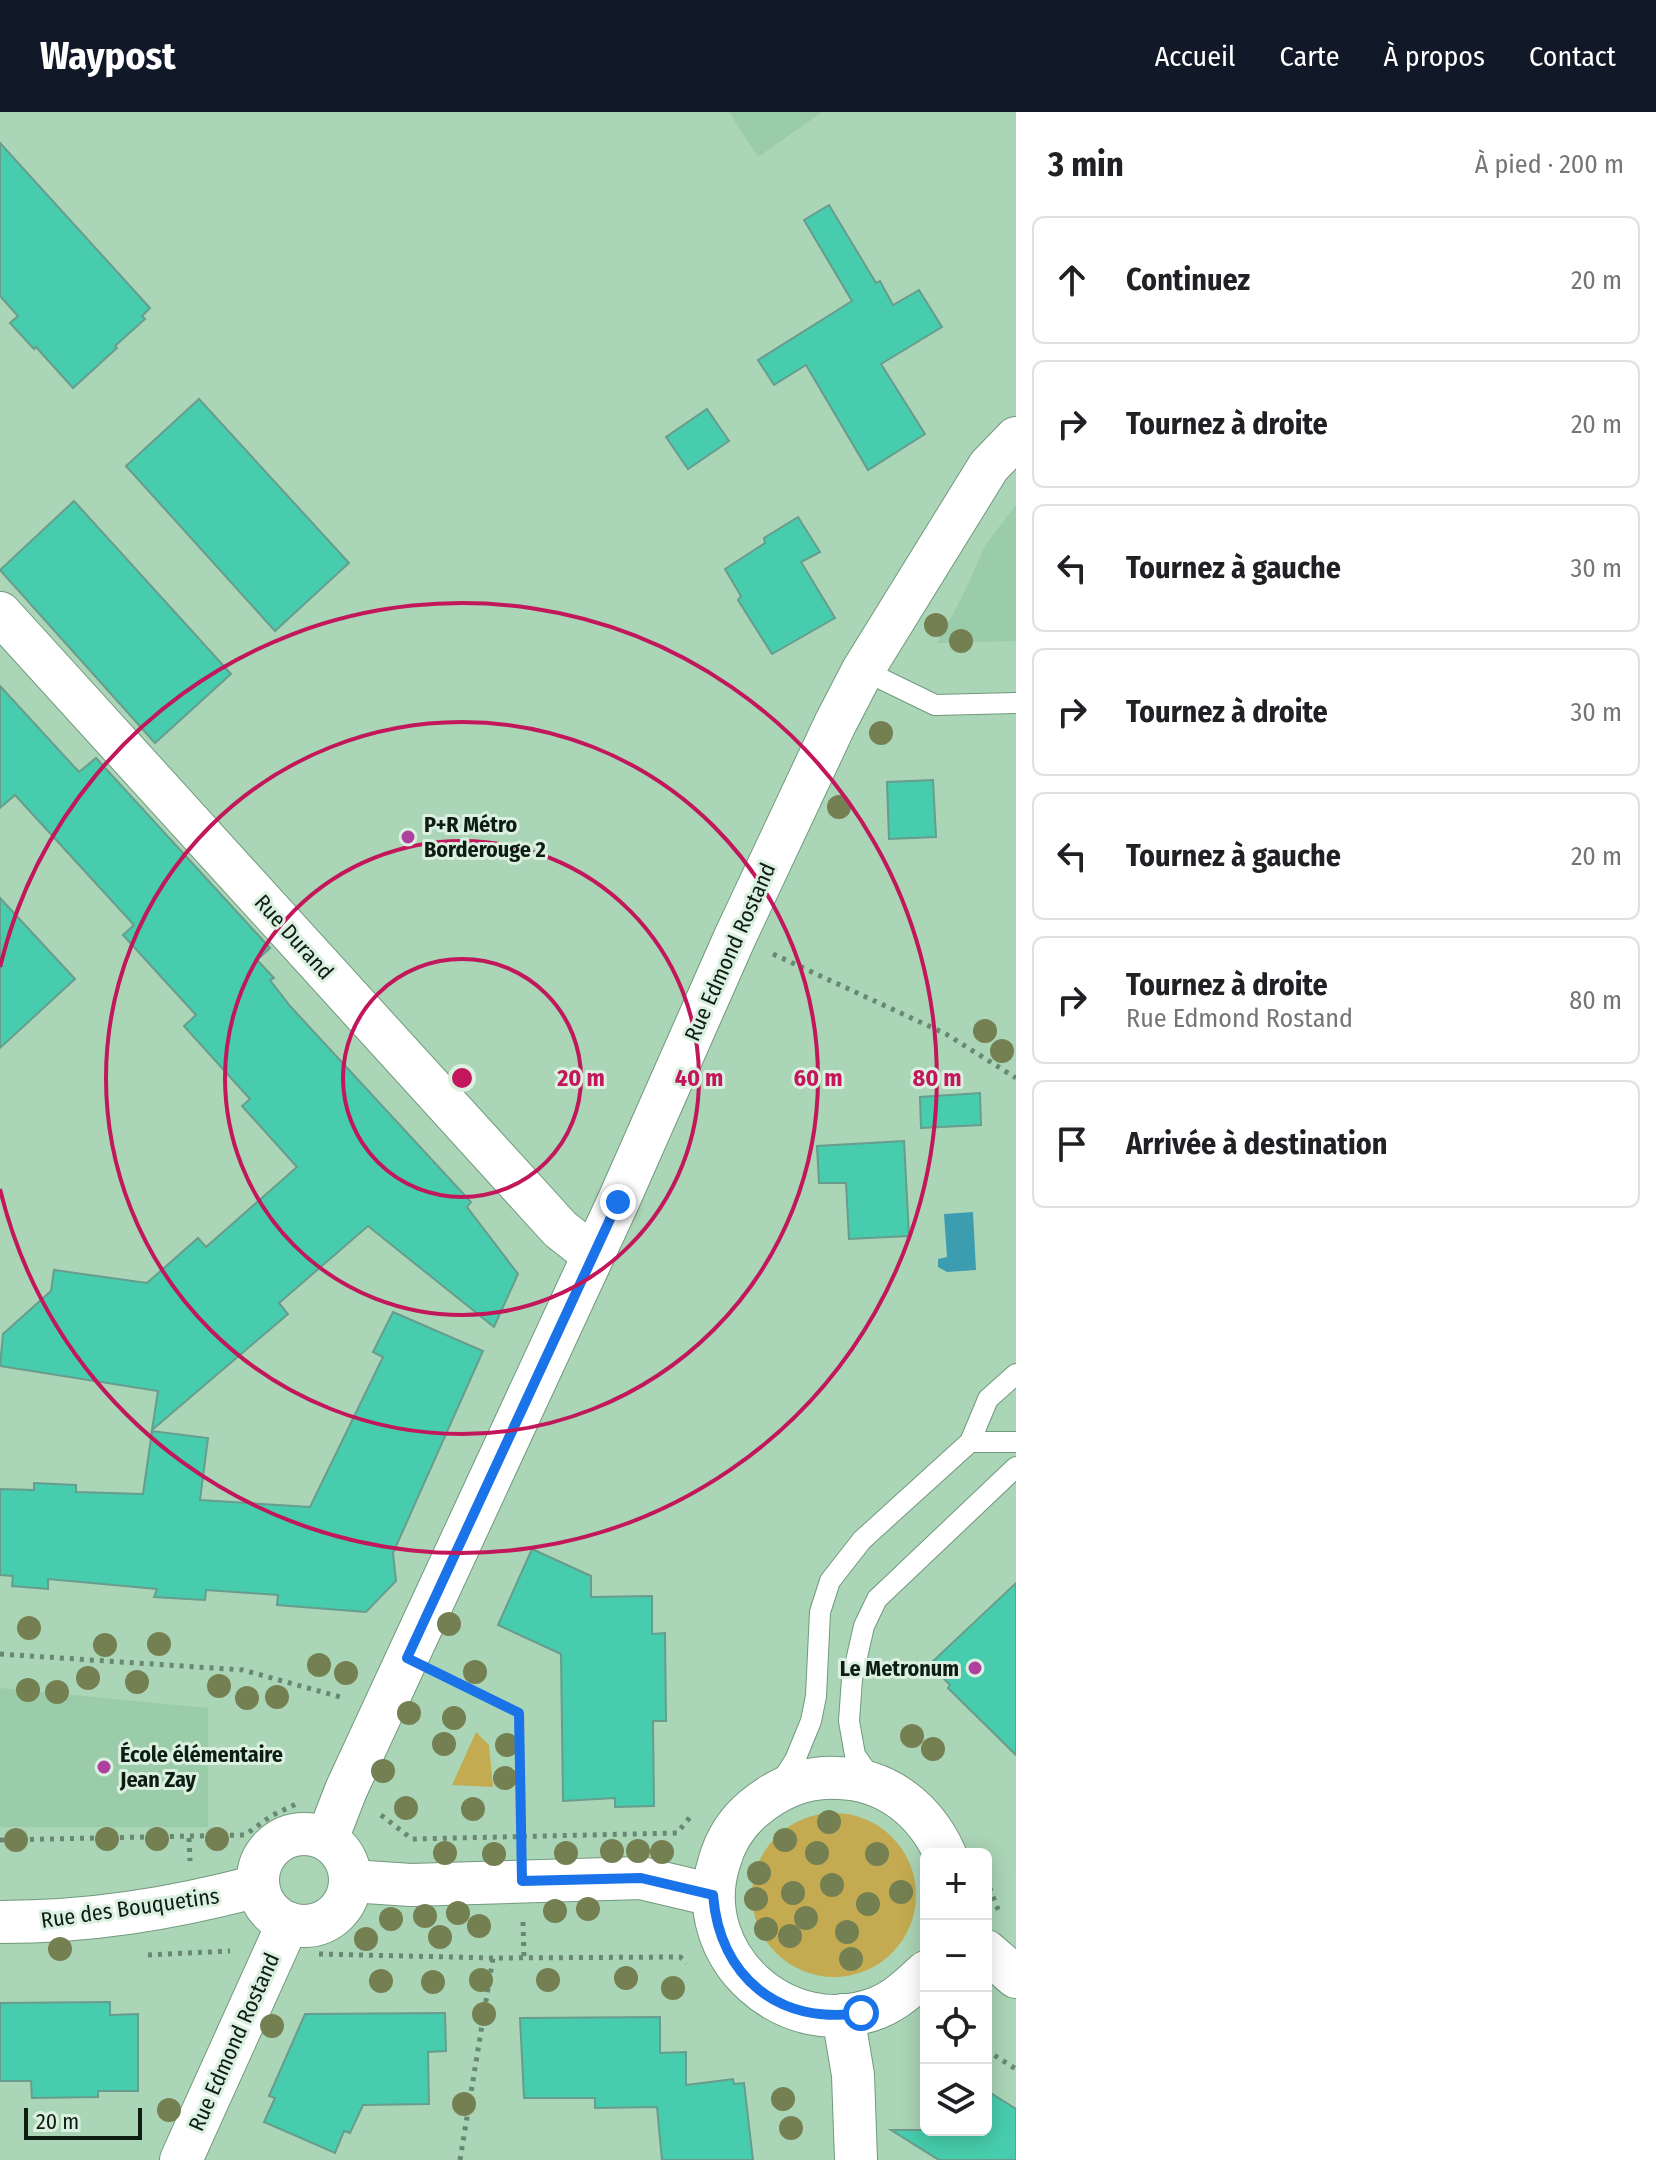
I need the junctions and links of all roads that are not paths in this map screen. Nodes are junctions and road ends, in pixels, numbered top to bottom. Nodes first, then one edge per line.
1 (1016, 438) edge
2 (0, 613) edge
3 (863, 670) junction
4 (1016, 703) edge
5 (593, 1255) junction
6 (1016, 1374) edge
7 (970, 1442) junction
8 (1016, 1442) edge
9 (1016, 1467) edge
10 (876, 1785) junction
11 (773, 1794) junction
12 (327, 1839) junction
13 (942, 1848) edge
14 (351, 1881) junction
15 (258, 1886) junction
16 (713, 1895) junction
17 (0, 1922) edge
18 (993, 1933) edge
19 (289, 1942) junction
20 (1016, 1977) edge
21 (920, 1983) edge
22 (992, 1989) edge
23 (1016, 1993) edge
24 (843, 2015) junction
25 (181, 2160) edge
26 (856, 2160) edge

1 - 3 street, Rue Edmond Rostand
2 - 5 street, Rue Durand
3 - 4 lane
3 - 5 street, Rue Edmond Rostand
5 - 12 street, Rue Edmond Rostand
6 - 7 lane
7 - 8 lane
7 - 11 lane
9 - 10 lane
10 - 11 street
10 - 13 street
11 - 16 street
12 - 14 street
12 - 15 street
14 - 16 street
14 - 19 street
15 - 17 street, Rue des Bouquetins
15 - 19 street
16 - 24 street
18 - 20 street
19 - 25 street, Rue Edmond Rostand
21 - 24 street
22 - 23 street
24 - 26 street

